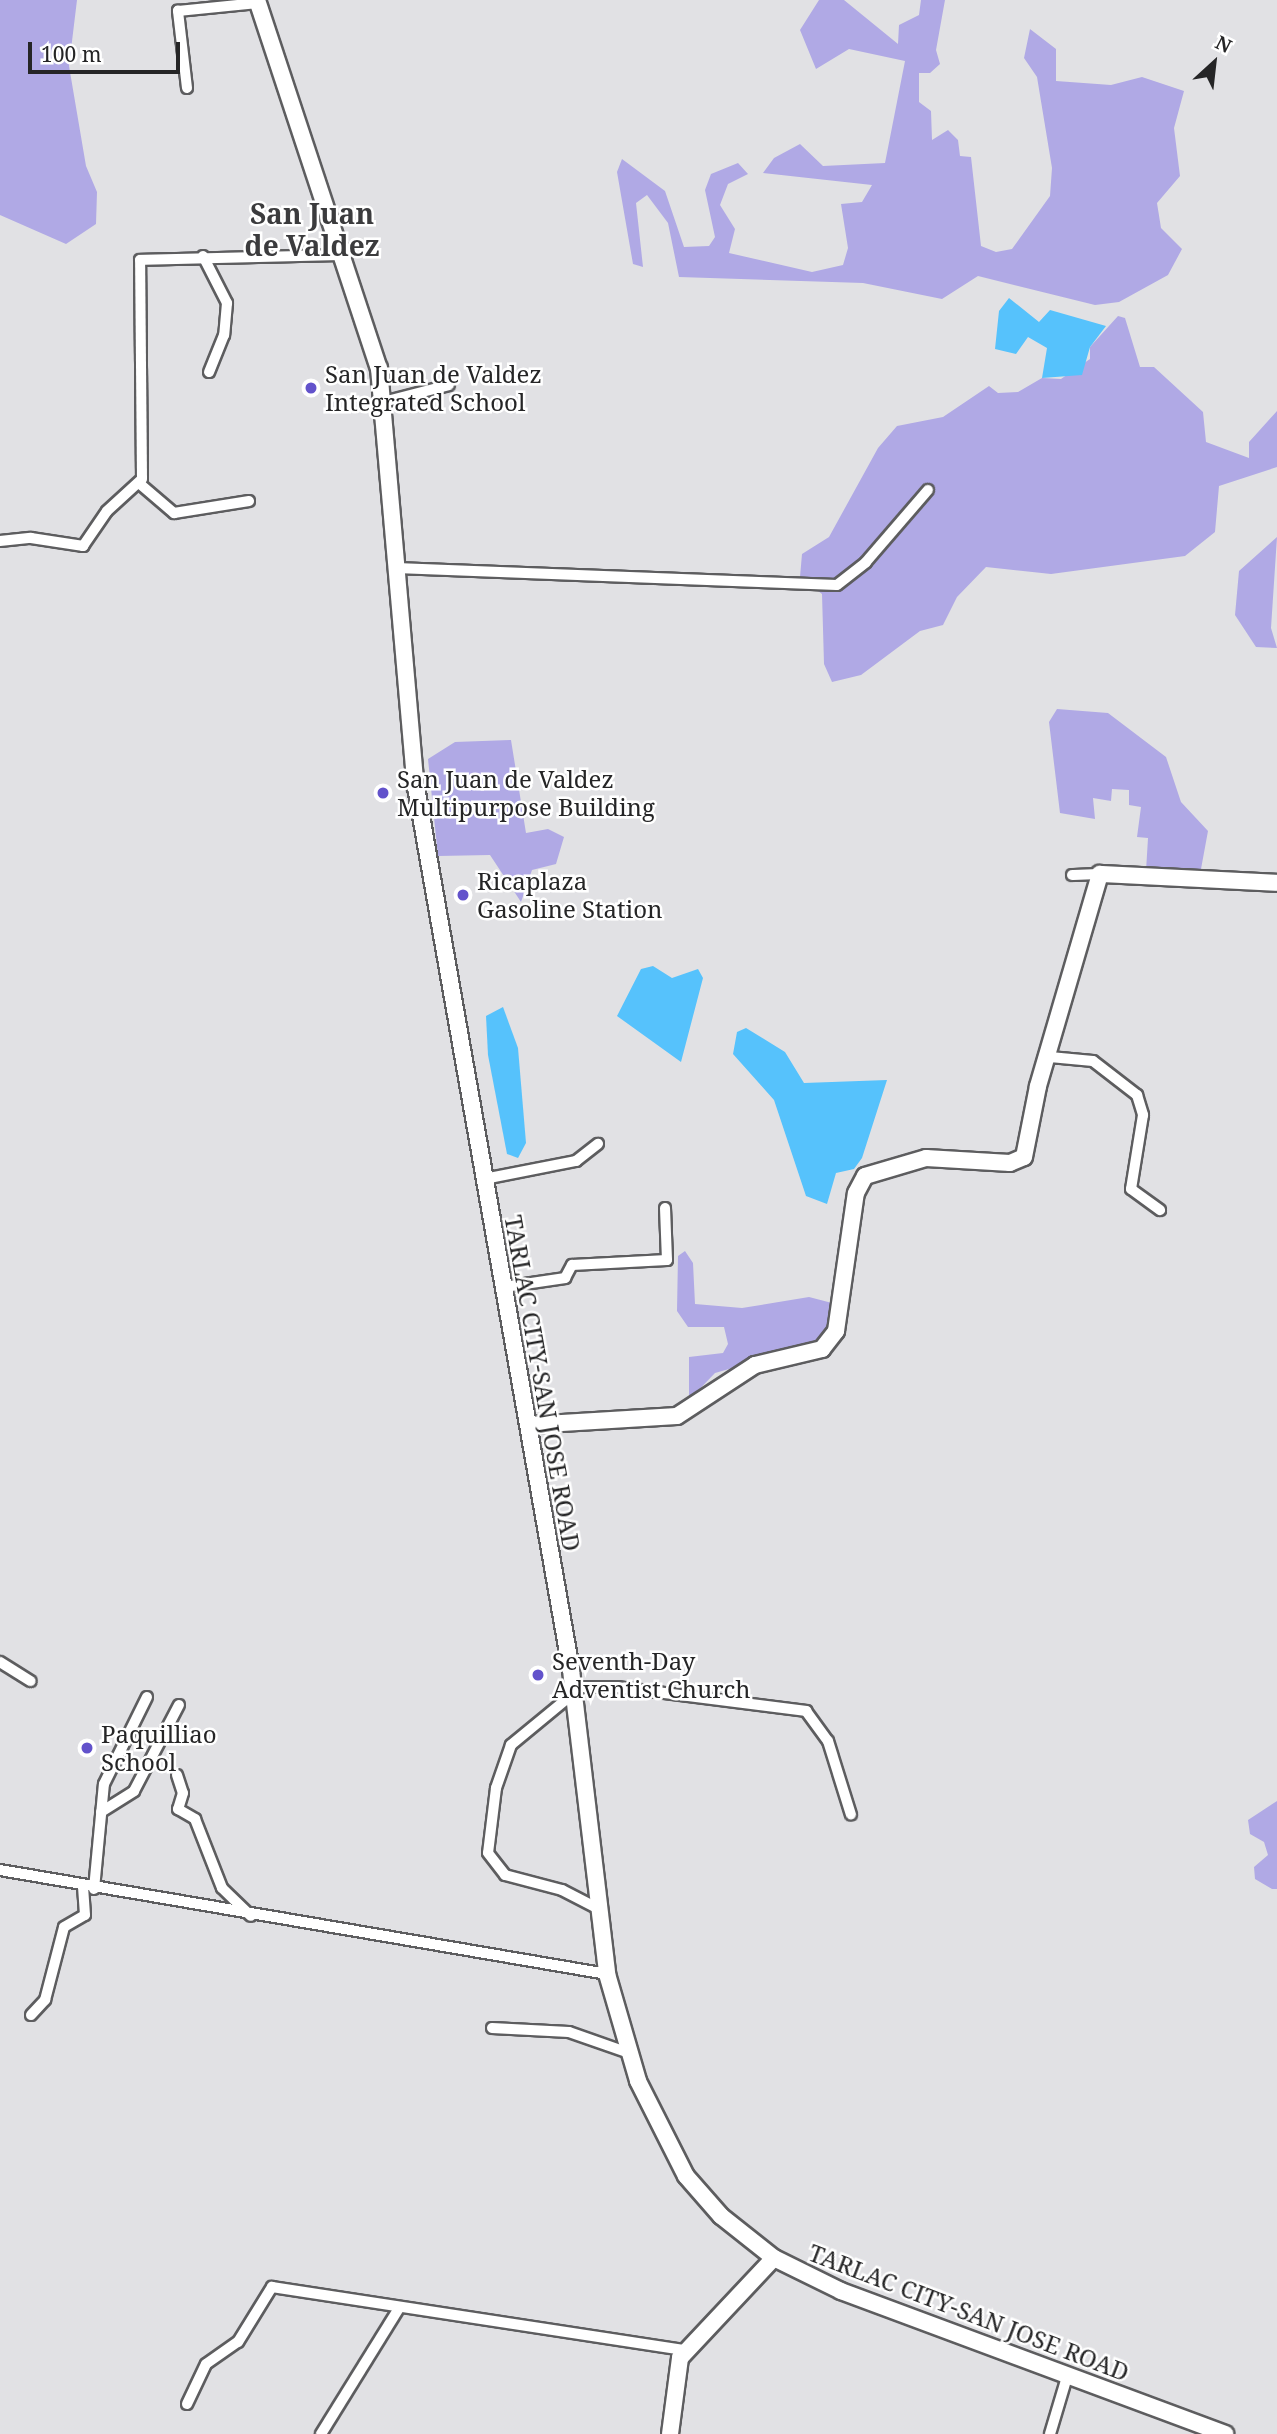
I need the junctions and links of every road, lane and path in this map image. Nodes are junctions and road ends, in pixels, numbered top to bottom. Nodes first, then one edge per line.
1 (257, 1) edge
2 (187, 88) dead end
3 (346, 255) junction
4 (204, 256) junction
5 (209, 372) dead end
6 (449, 385) dead end
7 (383, 402) junction
8 (140, 484) junction
9 (928, 490) dead end
10 (249, 501) dead end
11 (0, 541) edge
12 (396, 568) junction
13 (1100, 874) junction
14 (1072, 875) dead end
15 (1277, 883) edge
16 (1050, 1057) junction
17 (598, 1144) dead end
18 (484, 1179) junction
19 (665, 1208) dead end
20 (1160, 1210) dead end
21 (504, 1287) junction
22 (529, 1425) junction
23 (0, 1662) edge
24 (30, 1681) dead end
25 (574, 1690) junction
26 (147, 1697) dead end
27 (179, 1705) dead end
28 (177, 1775) dead end
29 (102, 1812) junction
30 (851, 1815) dead end
31 (0, 1870) edge
32 (88, 1888) junction
33 (599, 1909) junction
34 (251, 1916) junction
35 (607, 1974) junction
36 (31, 2015) dead end
37 (492, 2028) dead end
38 (629, 2053) junction
39 (774, 2258) junction
40 (398, 2310) junction
41 (685, 2350) junction
42 (1067, 2377) junction
43 (187, 2404) dead end
44 (321, 2434) edge
45 (670, 2434) edge
46 (1049, 2434) edge
47 (1226, 2434) edge

1 - 2 street
1 - 3 main road, TARLAC CITY-SAN JOSE ROAD
3 - 4 street
3 - 7 main road, TARLAC CITY-SAN JOSE ROAD
4 - 5 street
4 - 8 street
6 - 7 street
7 - 12 main road, TARLAC CITY-SAN JOSE ROAD
8 - 10 street
8 - 11 street
9 - 12 street
12 - 18 main road, TARLAC CITY-SAN JOSE ROAD
13 - 14 street
13 - 15 main road
13 - 16 main road
16 - 20 street
16 - 22 main road
17 - 18 street
18 - 21 main road, TARLAC CITY-SAN JOSE ROAD
19 - 21 street
21 - 22 main road, TARLAC CITY-SAN JOSE ROAD
22 - 25 main road, TARLAC CITY-SAN JOSE ROAD
23 - 24 street
25 - 30 street
25 - 33 main road, TARLAC CITY-SAN JOSE ROAD
25 - 33 street
26 - 29 street
27 - 29 street
28 - 34 street
29 - 32 street
31 - 32 street
32 - 34 street
32 - 36 street
33 - 35 main road, TARLAC CITY-SAN JOSE ROAD
34 - 35 street
35 - 38 main road, TARLAC CITY-SAN JOSE ROAD
37 - 38 street
38 - 39 main road, TARLAC CITY-SAN JOSE ROAD
39 - 41 main road
39 - 42 main road, TARLAC CITY-SAN JOSE ROAD
40 - 41 street
40 - 43 street
40 - 44 street
41 - 45 main road
42 - 46 street
42 - 47 main road, TARLAC CITY-SAN JOSE ROAD

